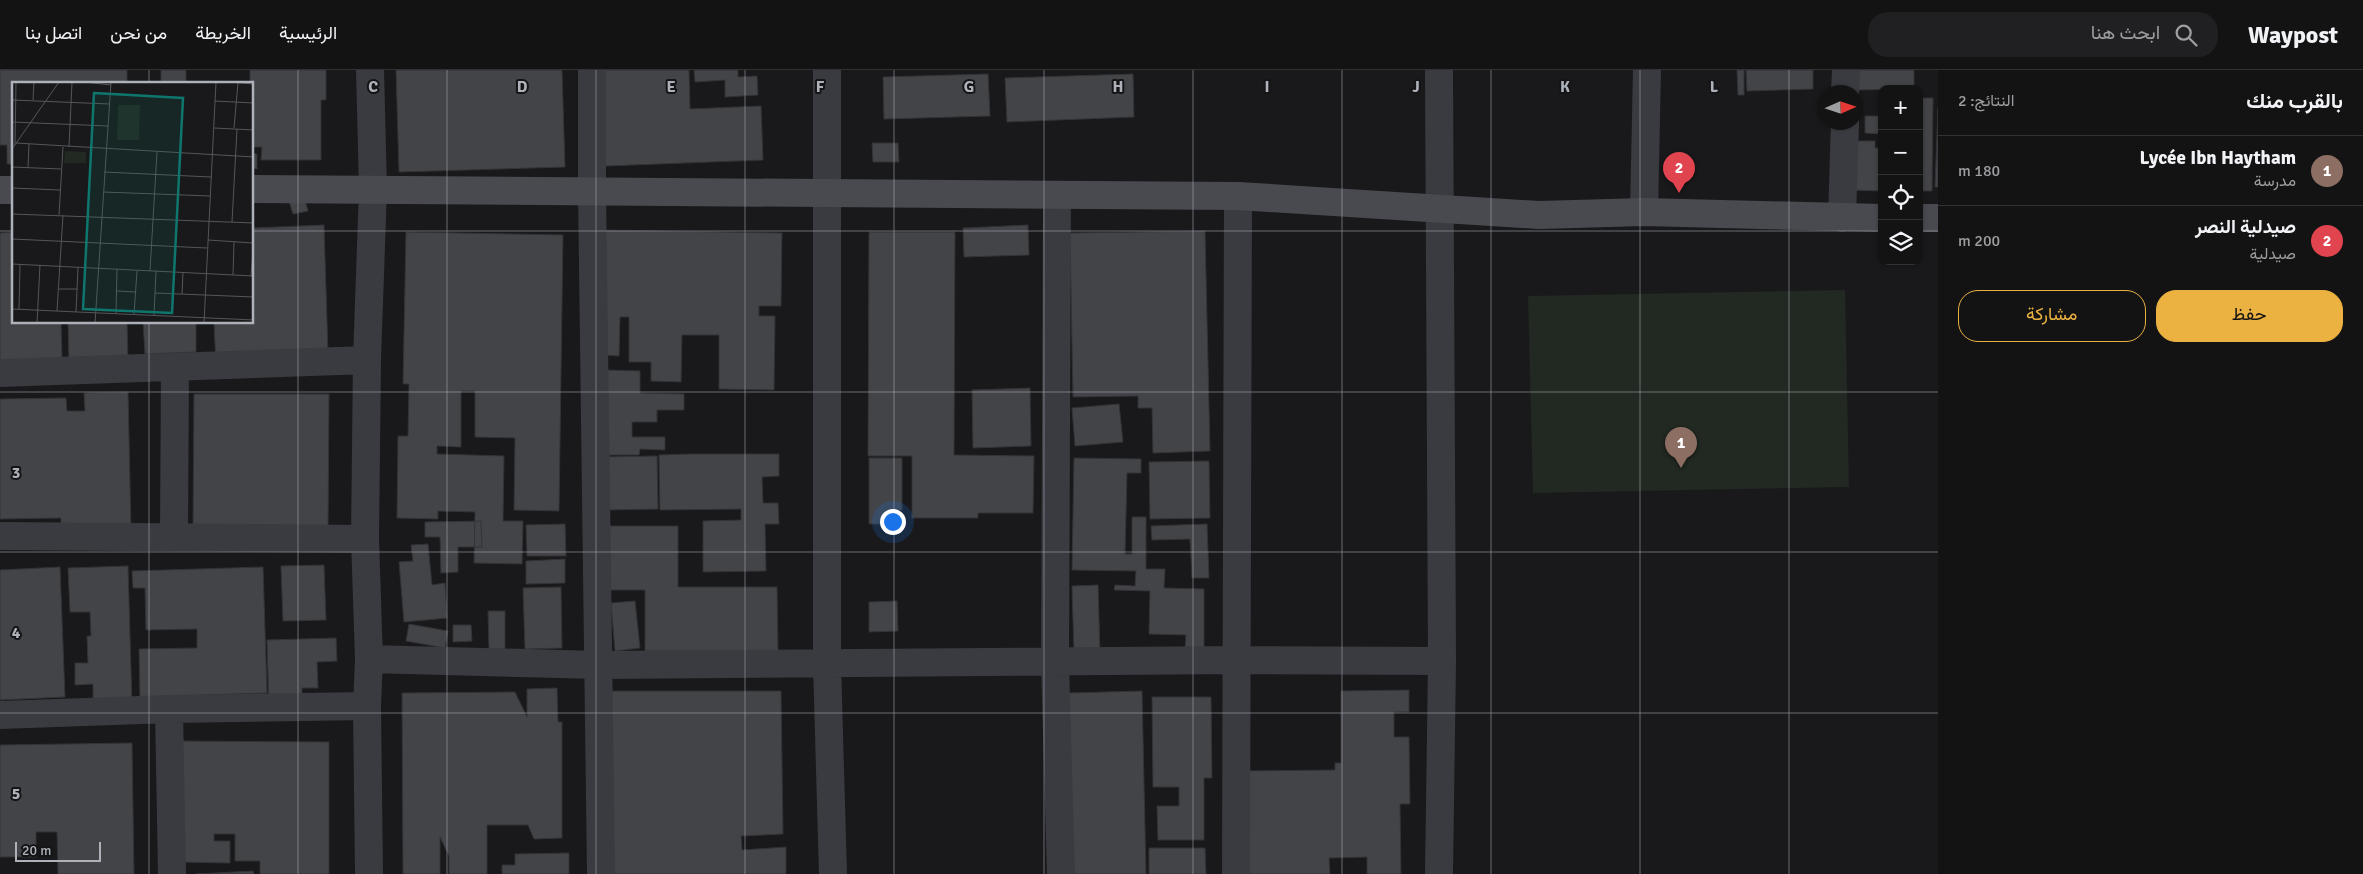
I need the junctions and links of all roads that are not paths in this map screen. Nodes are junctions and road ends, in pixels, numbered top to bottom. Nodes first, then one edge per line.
1 (370, 70) edge
2 (592, 70) edge
3 (827, 70) edge
4 (1439, 70) edge
5 (1647, 70) edge
6 (1846, 70) edge
7 (1845, 85) edge
8 (1844, 130) edge
9 (254, 189) edge
10 (373, 189) junction
11 (592, 190) junction
12 (828, 192) junction
13 (1057, 196) junction
14 (1238, 196) junction
15 (1438, 207) junction
16 (1644, 212) junction
17 (1842, 218) junction
18 (1878, 218) edge
19 (1923, 218) edge
20 (1938, 218) edge
21 (367, 360) junction
22 (176, 367) junction
23 (0, 373) edge
24 (0, 536) edge
25 (174, 537) junction
26 (365, 539) junction
27 (369, 659) junction
28 (1235, 660) junction
29 (1442, 661) junction
30 (1055, 662) junction
31 (827, 664) junction
32 (599, 665) junction
33 (367, 706) junction
34 (169, 709) junction
35 (0, 716) edge
36 (172, 874) edge
37 (369, 874) edge
38 (601, 874) edge
39 (833, 874) edge
40 (1061, 874) edge
41 (1236, 874) edge
42 (1439, 874) edge

1 - 10 street
2 - 11 street
3 - 12 street
4 - 15 street
5 - 16 street
6 - 7 street
8 - 17 street
9 - 10 street
10 - 11 street
10 - 21 street
11 - 12 street
11 - 32 street
12 - 13 street
12 - 31 street
13 - 14 street
13 - 30 street
14 - 15 street
14 - 28 street
15 - 16 street
15 - 29 street
16 - 17 street
17 - 18 street
19 - 20 street
21 - 22 street
21 - 26 street
22 - 23 street
22 - 25 street
24 - 25 street
25 - 26 street
26 - 27 street
27 - 32 street
27 - 33 street
28 - 29 street
28 - 30 street
28 - 41 street
29 - 42 street
30 - 31 street
30 - 40 street
31 - 32 street
31 - 39 street
32 - 38 street
33 - 34 street
33 - 37 street
34 - 35 street
34 - 36 street

